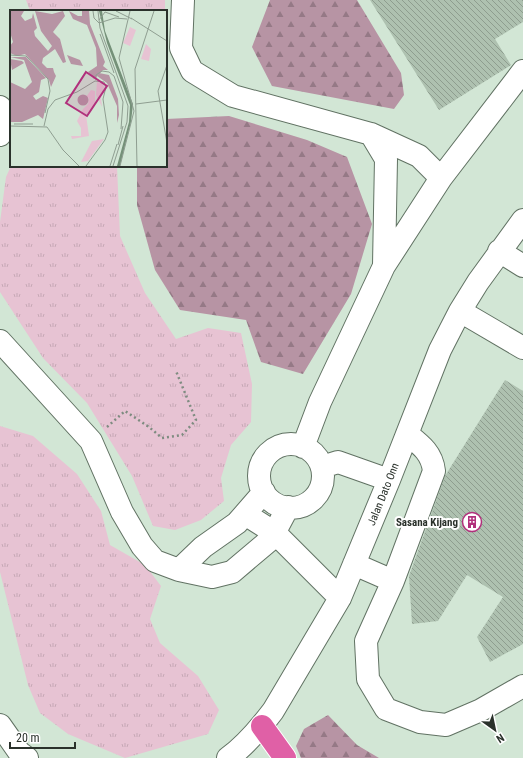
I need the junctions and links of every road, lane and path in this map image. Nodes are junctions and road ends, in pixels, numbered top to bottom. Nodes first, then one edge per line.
1 (184, 0) edge
2 (523, 71) edge
3 (0, 107) edge
4 (2, 133) edge
5 (371, 134) junction
6 (441, 178) junction
7 (523, 220) edge
8 (499, 252) junction
9 (384, 266) junction
10 (523, 266) edge
11 (460, 311) junction
12 (0, 341) edge
13 (523, 348) edge
14 (176, 371) dead end
15 (407, 434) junction
16 (91, 441) junction
17 (303, 446) junction
18 (322, 467) junction
19 (389, 480) junction
20 (264, 492) junction
21 (288, 508) junction
22 (245, 514) junction
23 (275, 533) junction
24 (354, 564) junction
25 (178, 570) junction
26 (393, 581) junction
27 (340, 598) junction
28 (523, 686) edge
29 (0, 725) edge
30 (262, 726) junction
31 (27, 758) edge
32 (228, 758) edge
33 (285, 758) edge

1 - 5 street
2 - 6 street
3 - 4 street
5 - 6 street
5 - 9 street
6 - 9 street
7 - 8 street, Jalan Dato Onn
8 - 10 street
8 - 11 street, Jalan Dato Onn
9 - 17 street
11 - 13 street
11 - 15 street, Jalan Dato Onn
12 - 16 street
14 - 16 path
15 - 19 street, Jalan Dato Onn
15 - 26 street
16 - 25 street
17 - 18 street
17 - 20 street
18 - 19 street
18 - 21 street
19 - 24 street, Jalan Dato Onn
20 - 21 street
20 - 22 street
21 - 23 street
22 - 23 street
22 - 25 street
23 - 25 street
23 - 27 street
24 - 26 street
24 - 27 street, Jalan Dato Onn
26 - 28 street
27 - 30 street, Jalan Dato Onn
29 - 31 street
30 - 32 street, Jalan Dato Onn
30 - 33 highway

